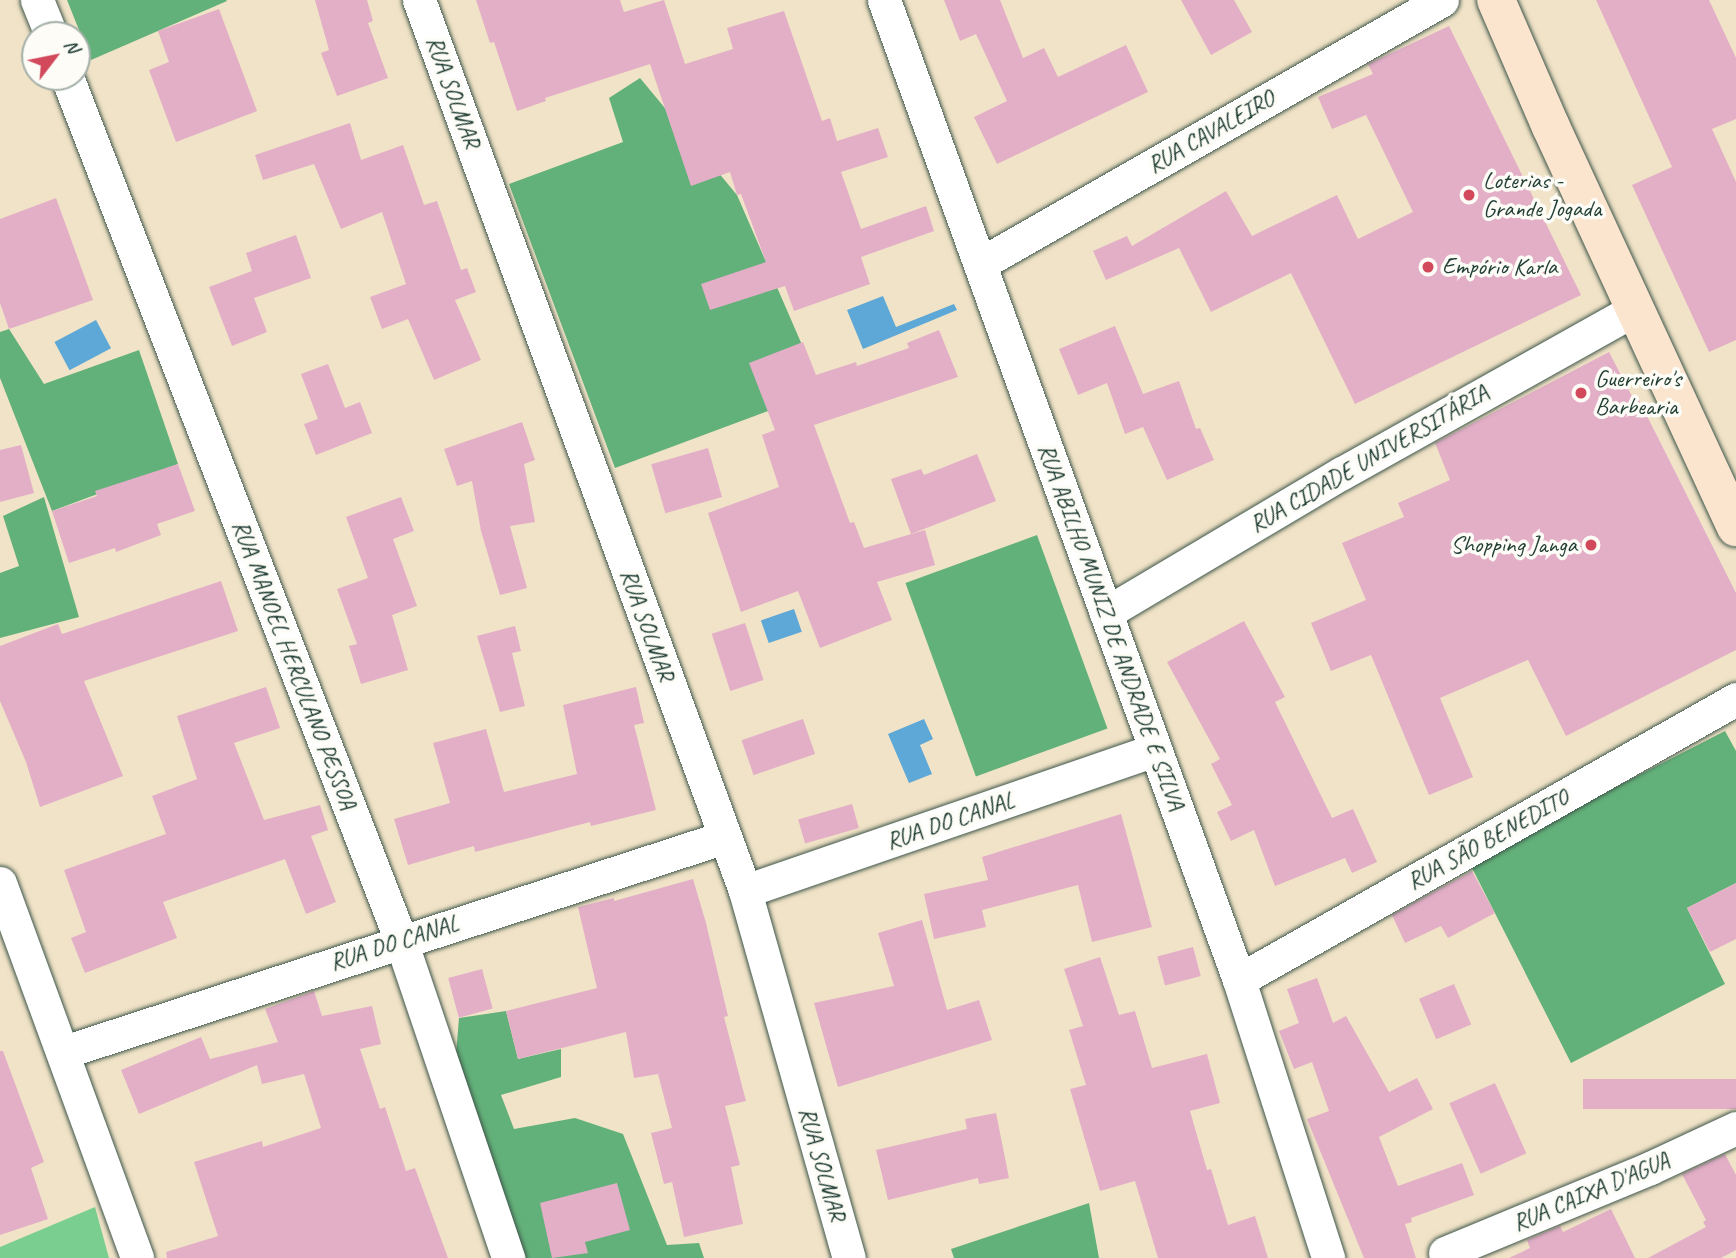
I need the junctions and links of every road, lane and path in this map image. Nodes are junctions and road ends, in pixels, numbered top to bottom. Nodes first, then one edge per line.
1 (37, 0) edge
2 (419, 0) edge
3 (884, 0) edge
4 (1441, 0) edge
5 (1496, 0) edge
6 (45, 21) edge
7 (72, 91) edge
8 (980, 264) junction
9 (1634, 310) junction
10 (1736, 527) edge
11 (1106, 613) junction
12 (1736, 699) edge
13 (1154, 750) junction
14 (725, 837) junction
15 (0, 883) edge
16 (745, 891) junction
17 (401, 941) junction
18 (1239, 980) junction
19 (64, 1052) junction
20 (1736, 1128) edge
21 (1445, 1253) dead end
22 (137, 1258) edge
23 (508, 1258) edge
24 (849, 1258) edge
25 (1328, 1258) edge

1 - 6 street
2 - 14 street, RUA SOLMAR
3 - 8 street, RUA ABILHO MUNIZ DE ANDRADE E SILVA
4 - 8 street, RUA CAVALEIRO
5 - 9 main road
7 - 17 street, RUA MANOEL HERCULANO PESSOA
8 - 11 street, RUA ABILHO MUNIZ DE ANDRADE E SILVA
9 - 10 main road
9 - 11 street, RUA CIDADE UNIVERSITÁRIA
11 - 13 street, RUA ABILHO MUNIZ DE ANDRADE E SILVA
12 - 18 street, RUA SÃO BENEDITO
13 - 16 street, RUA DO CANAL
13 - 18 street, RUA ABILHO MUNIZ DE ANDRADE E SILVA
14 - 16 street, RUA SOLMAR
14 - 17 street, RUA DO CANAL
15 - 19 street
16 - 24 street, RUA SOLMAR
17 - 19 street, RUA DO CANAL
17 - 23 street, RUA MANOEL HERCULANO PESSOA
18 - 25 street, RUA ABILHO MUNIZ DE ANDRADE E SILVA
19 - 22 street
20 - 21 street, RUA CAIXA D'AGUA

